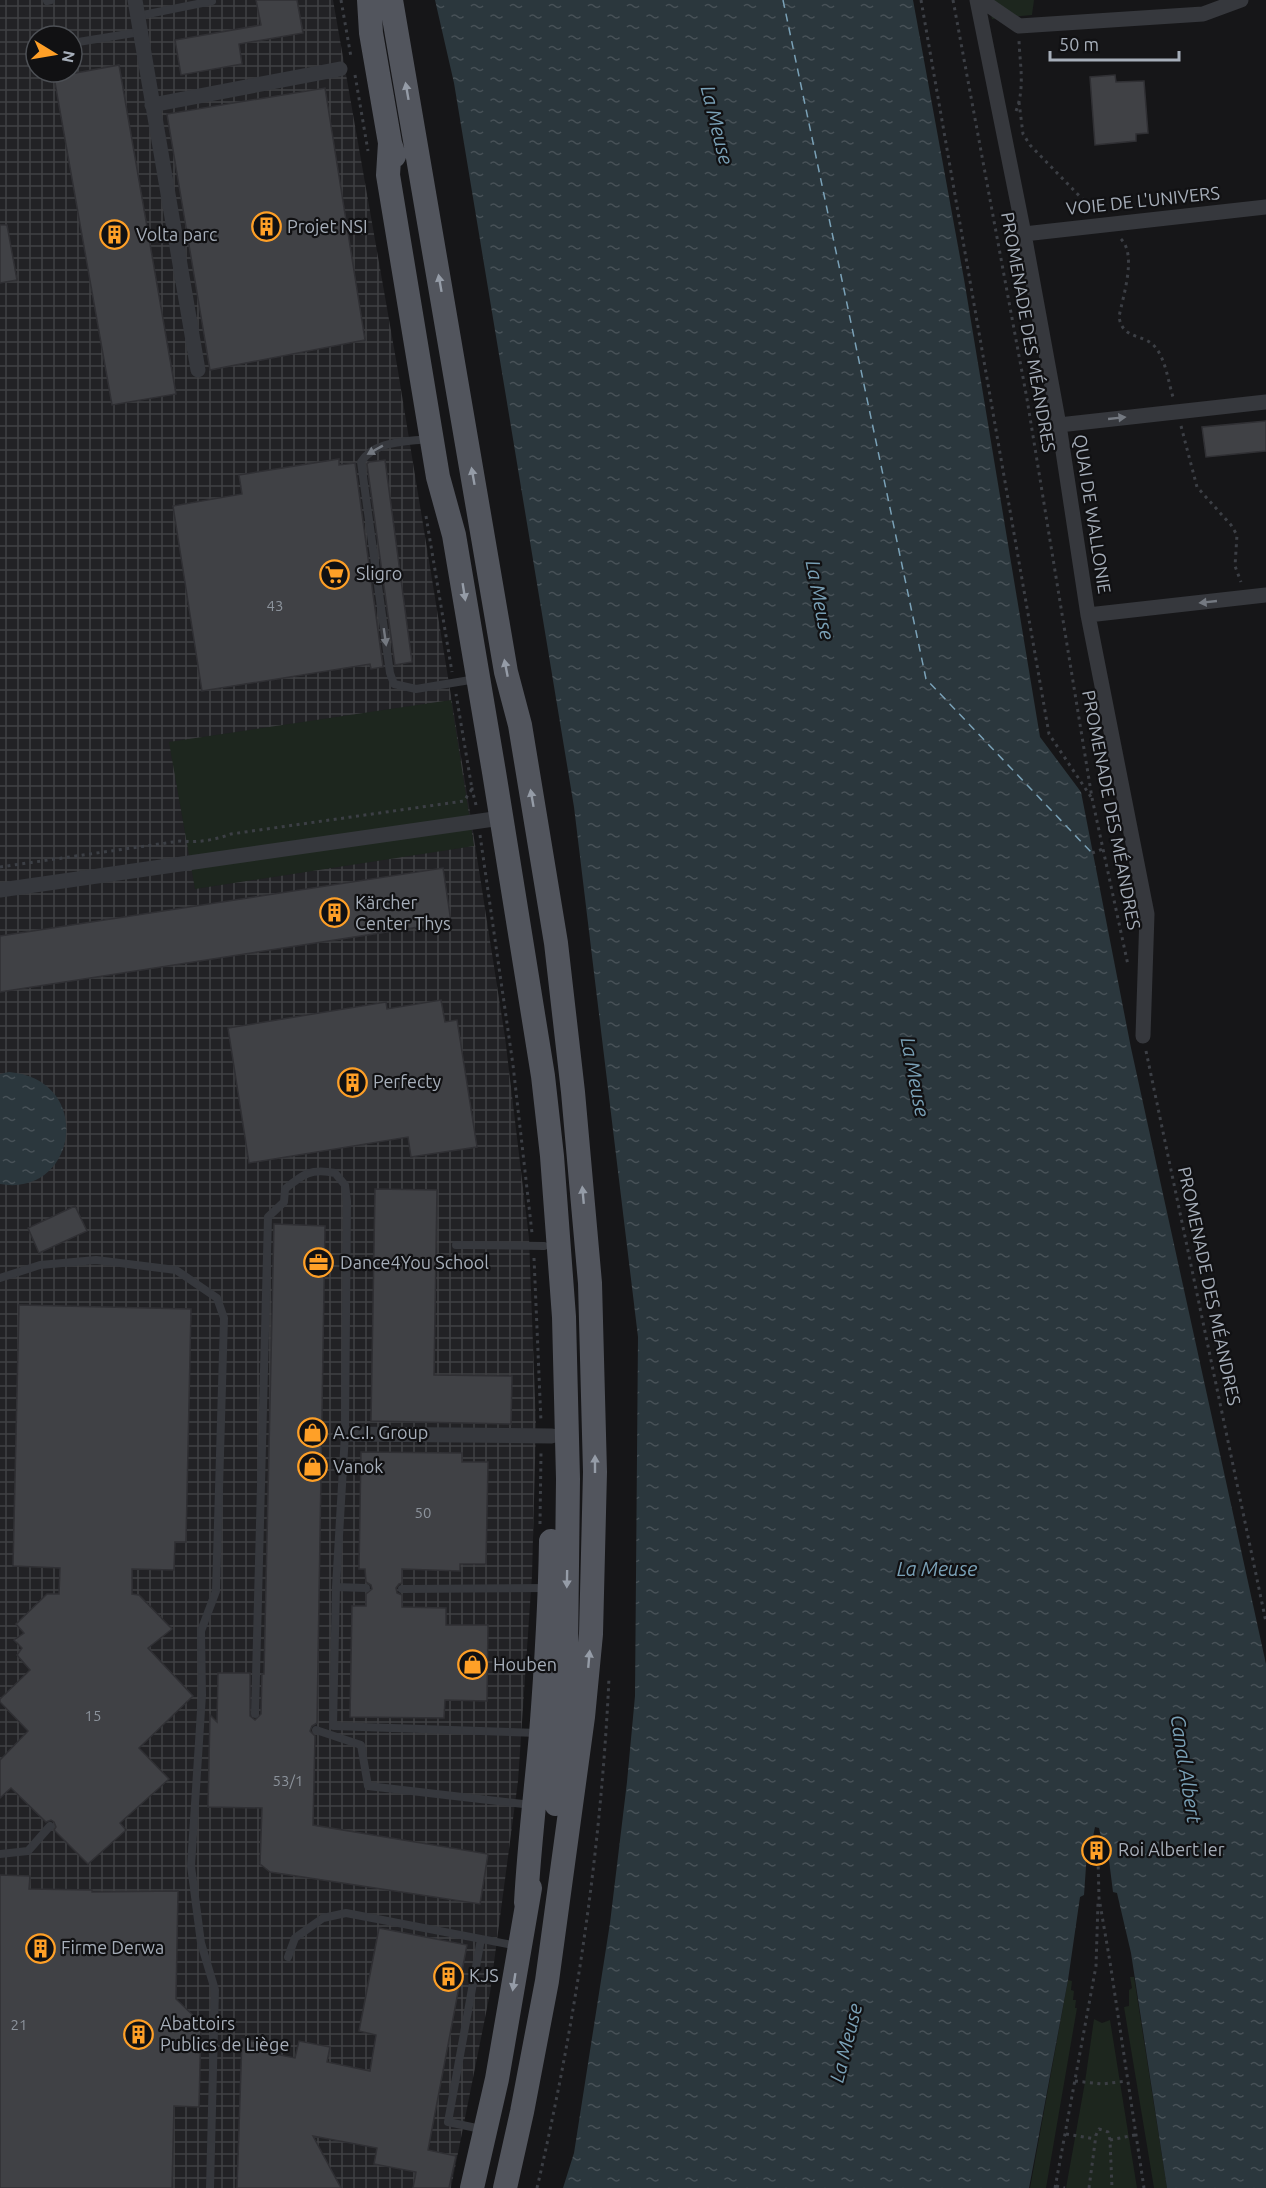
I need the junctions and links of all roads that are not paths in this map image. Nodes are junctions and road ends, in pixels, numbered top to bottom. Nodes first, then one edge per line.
1 (135, 0) edge
2 (358, 0) edge
3 (369, 0) edge
4 (391, 0) edge
5 (979, 0) edge
6 (1241, 0) edge
7 (212, 1) edge
8 (138, 16) junction
9 (140, 32) junction
10 (371, 33) junction
11 (84, 41) edge
12 (340, 69) dead end
13 (152, 105) junction
14 (390, 143) junction
15 (1266, 207) edge
16 (1024, 234) junction
17 (198, 370) dead end
18 (1266, 402) edge
19 (1059, 425) junction
20 (432, 438) junction
21 (454, 535) junction
22 (1266, 595) edge
23 (1088, 615) junction
24 (478, 678) junction
25 (501, 818) junction
26 (0, 890) edge
27 (515, 898) junction
28 (563, 1001) junction
29 (1143, 1036) road end
30 (456, 1245) dead end
31 (539, 1246) junction
32 (0, 1278) edge
33 (345, 1434) junction
34 (547, 1436) junction
35 (336, 1587) junction
36 (366, 1588) dead end
37 (402, 1588) dead end
38 (550, 1588) junction
39 (567, 1609) junction
40 (255, 1714) dead end
41 (583, 1717) junction
42 (316, 1730) dead end
43 (541, 1734) junction
44 (533, 1805) junction
45 (50, 1826) dead end
46 (0, 1854) edge
47 (526, 1903) junction
48 (482, 1939) junction
49 (520, 1946) junction
50 (288, 1957) dead end
51 (486, 2130) junction
52 (210, 2188) edge
53 (472, 2188) edge
54 (492, 2188) edge
55 (505, 2188) edge
56 (520, 2188) edge

1 - 8 street
2 - 10 main road
3 - 10 main road
28 -> 4 main road
5 - 6 street
5 - 16 street, QUAI DE WALLONIE
7 - 8 lane
8 - 9 street
9 - 11 lane
9 - 13 street
10 - 14 main road
12 - 13 street
13 - 17 street
14 - 20 main road
14 - 21 main road
15 - 16 street, VOIE DE L'UNIVERS
16 - 19 street, QUAI DE WALLONIE
19 -> 18 street
19 - 23 street, QUAI DE WALLONIE
20 - 21 main road
20 -> 24 lane
21 -> 24 main road
22 -> 23 street
23 - 29 street, QUAI DE WALLONIE
24 - 25 main road
25 - 26 street
25 - 27 main road
25 - 28 main road
27 - 31 main road
27 -> 39 main road
41 -> 28 main road
30 - 31 lane
31 - 34 main road
32 - 52 lane
33 - 34 street
33 - 35 lane
33 - 40 lane
34 - 38 main road
35 - 36 lane
35 - 43 lane
37 - 38 lane
38 - 43 main road
39 - 47 main road
39 - 54 main road
41 - 55 main road
41 - 56 main road
42 - 44 lane
43 - 44 main road
44 - 47 main road
45 - 46 lane
47 - 49 main road
48 - 49 lane
48 - 50 lane
48 - 51 lane
49 -> 51 main road
51 - 53 main road

